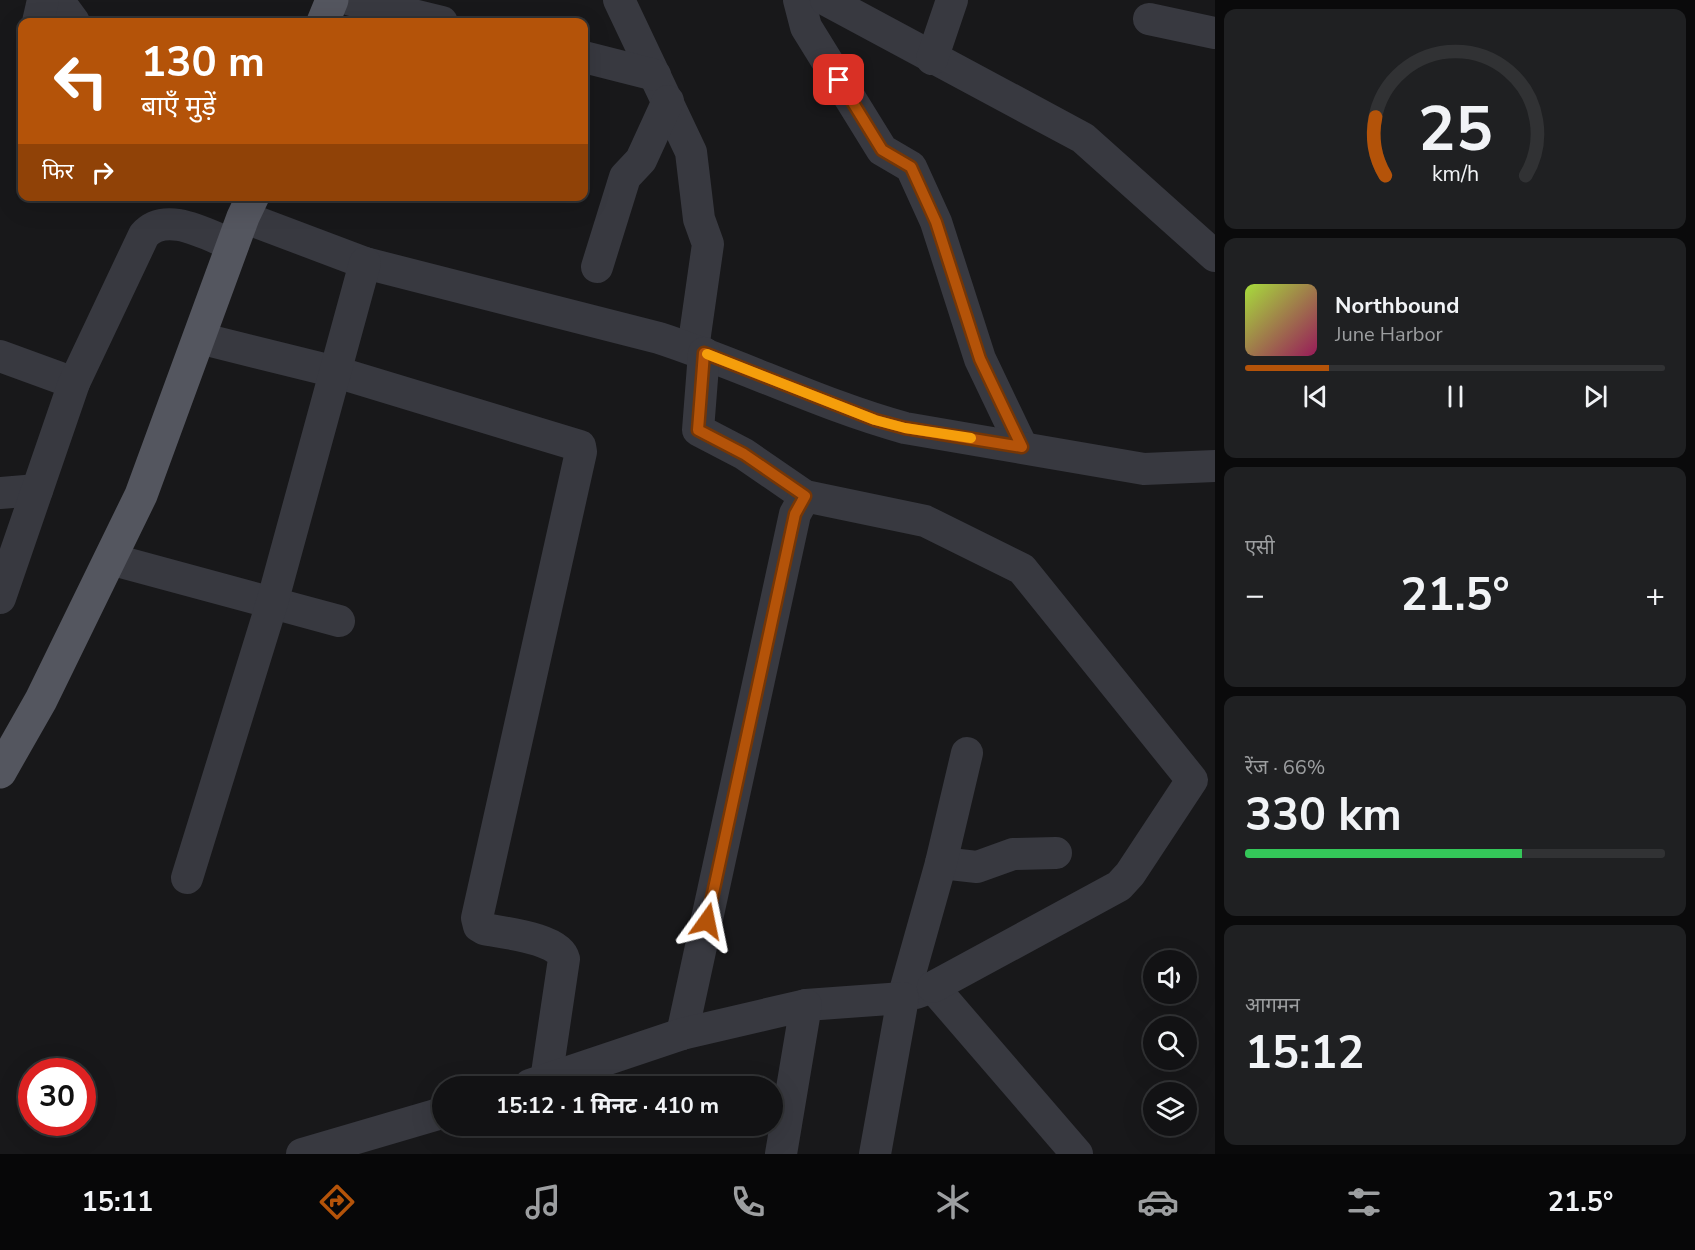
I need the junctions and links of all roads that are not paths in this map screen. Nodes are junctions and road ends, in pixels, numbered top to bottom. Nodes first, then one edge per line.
1 (42, 0) edge
2 (58, 0) edge
3 (332, 0) edge
4 (351, 0) edge
5 (619, 0) edge
6 (799, 0) edge
7 (826, 0) edge
8 (952, 0) edge
9 (39, 18) edge
10 (71, 18) edge
11 (325, 18) edge
12 (425, 18) edge
13 (1149, 20) dead end
14 (1215, 33) edge
15 (588, 59) edge
16 (932, 59) junction
17 (662, 88) junction
18 (243, 219) edge
19 (1215, 256) edge
20 (366, 263) junction
21 (597, 267) dead end
22 (199, 339) junction
23 (698, 351) junction
24 (0, 356) edge
25 (336, 372) junction
26 (74, 383) junction
27 (1022, 447) junction
28 (1215, 466) edge
29 (37, 490) junction
30 (0, 493) edge
31 (805, 496) junction
32 (110, 559) junction
33 (0, 598) edge
34 (272, 603) junction
35 (339, 621) dead end
36 (967, 753) dead end
37 (0, 772) edge
38 (1204, 788) edge
39 (1056, 853) dead end
40 (941, 863) junction
41 (187, 878) dead end
42 (933, 987) junction
43 (903, 998) junction
44 (807, 1005) junction
45 (682, 1034) junction
46 (539, 1076) edge
47 (558, 1076) edge
48 (432, 1117) edge
49 (364, 1145) edge
50 (883, 1151) edge
51 (302, 1154) edge
52 (781, 1154) edge
53 (1077, 1154) edge

1 - 9 street
2 - 10 street
3 - 11 main road
4 - 12 street
5 - 17 street
6 - 27 street
7 - 16 street
8 - 16 street
13 - 14 street
15 - 17 street
16 - 19 street
17 - 21 street
17 - 23 street
18 - 20 street
18 - 22 main road
18 - 26 street
20 - 23 street
20 - 25 street
22 - 25 street
22 - 32 main road
23 - 27 street
23 - 31 street
24 - 26 street
25 - 34 street
25 - 46 street
26 - 29 street
27 - 28 street
29 - 30 street
29 - 33 street
31 - 38 street
31 - 45 street
32 - 34 street
32 - 37 main road
34 - 35 street
34 - 41 street
36 - 40 street
38 - 42 street
39 - 40 street
40 - 43 street
42 - 43 street
42 - 53 street
43 - 44 street
43 - 50 street
44 - 45 street
44 - 52 street
45 - 47 street
48 - 49 street
49 - 51 street

